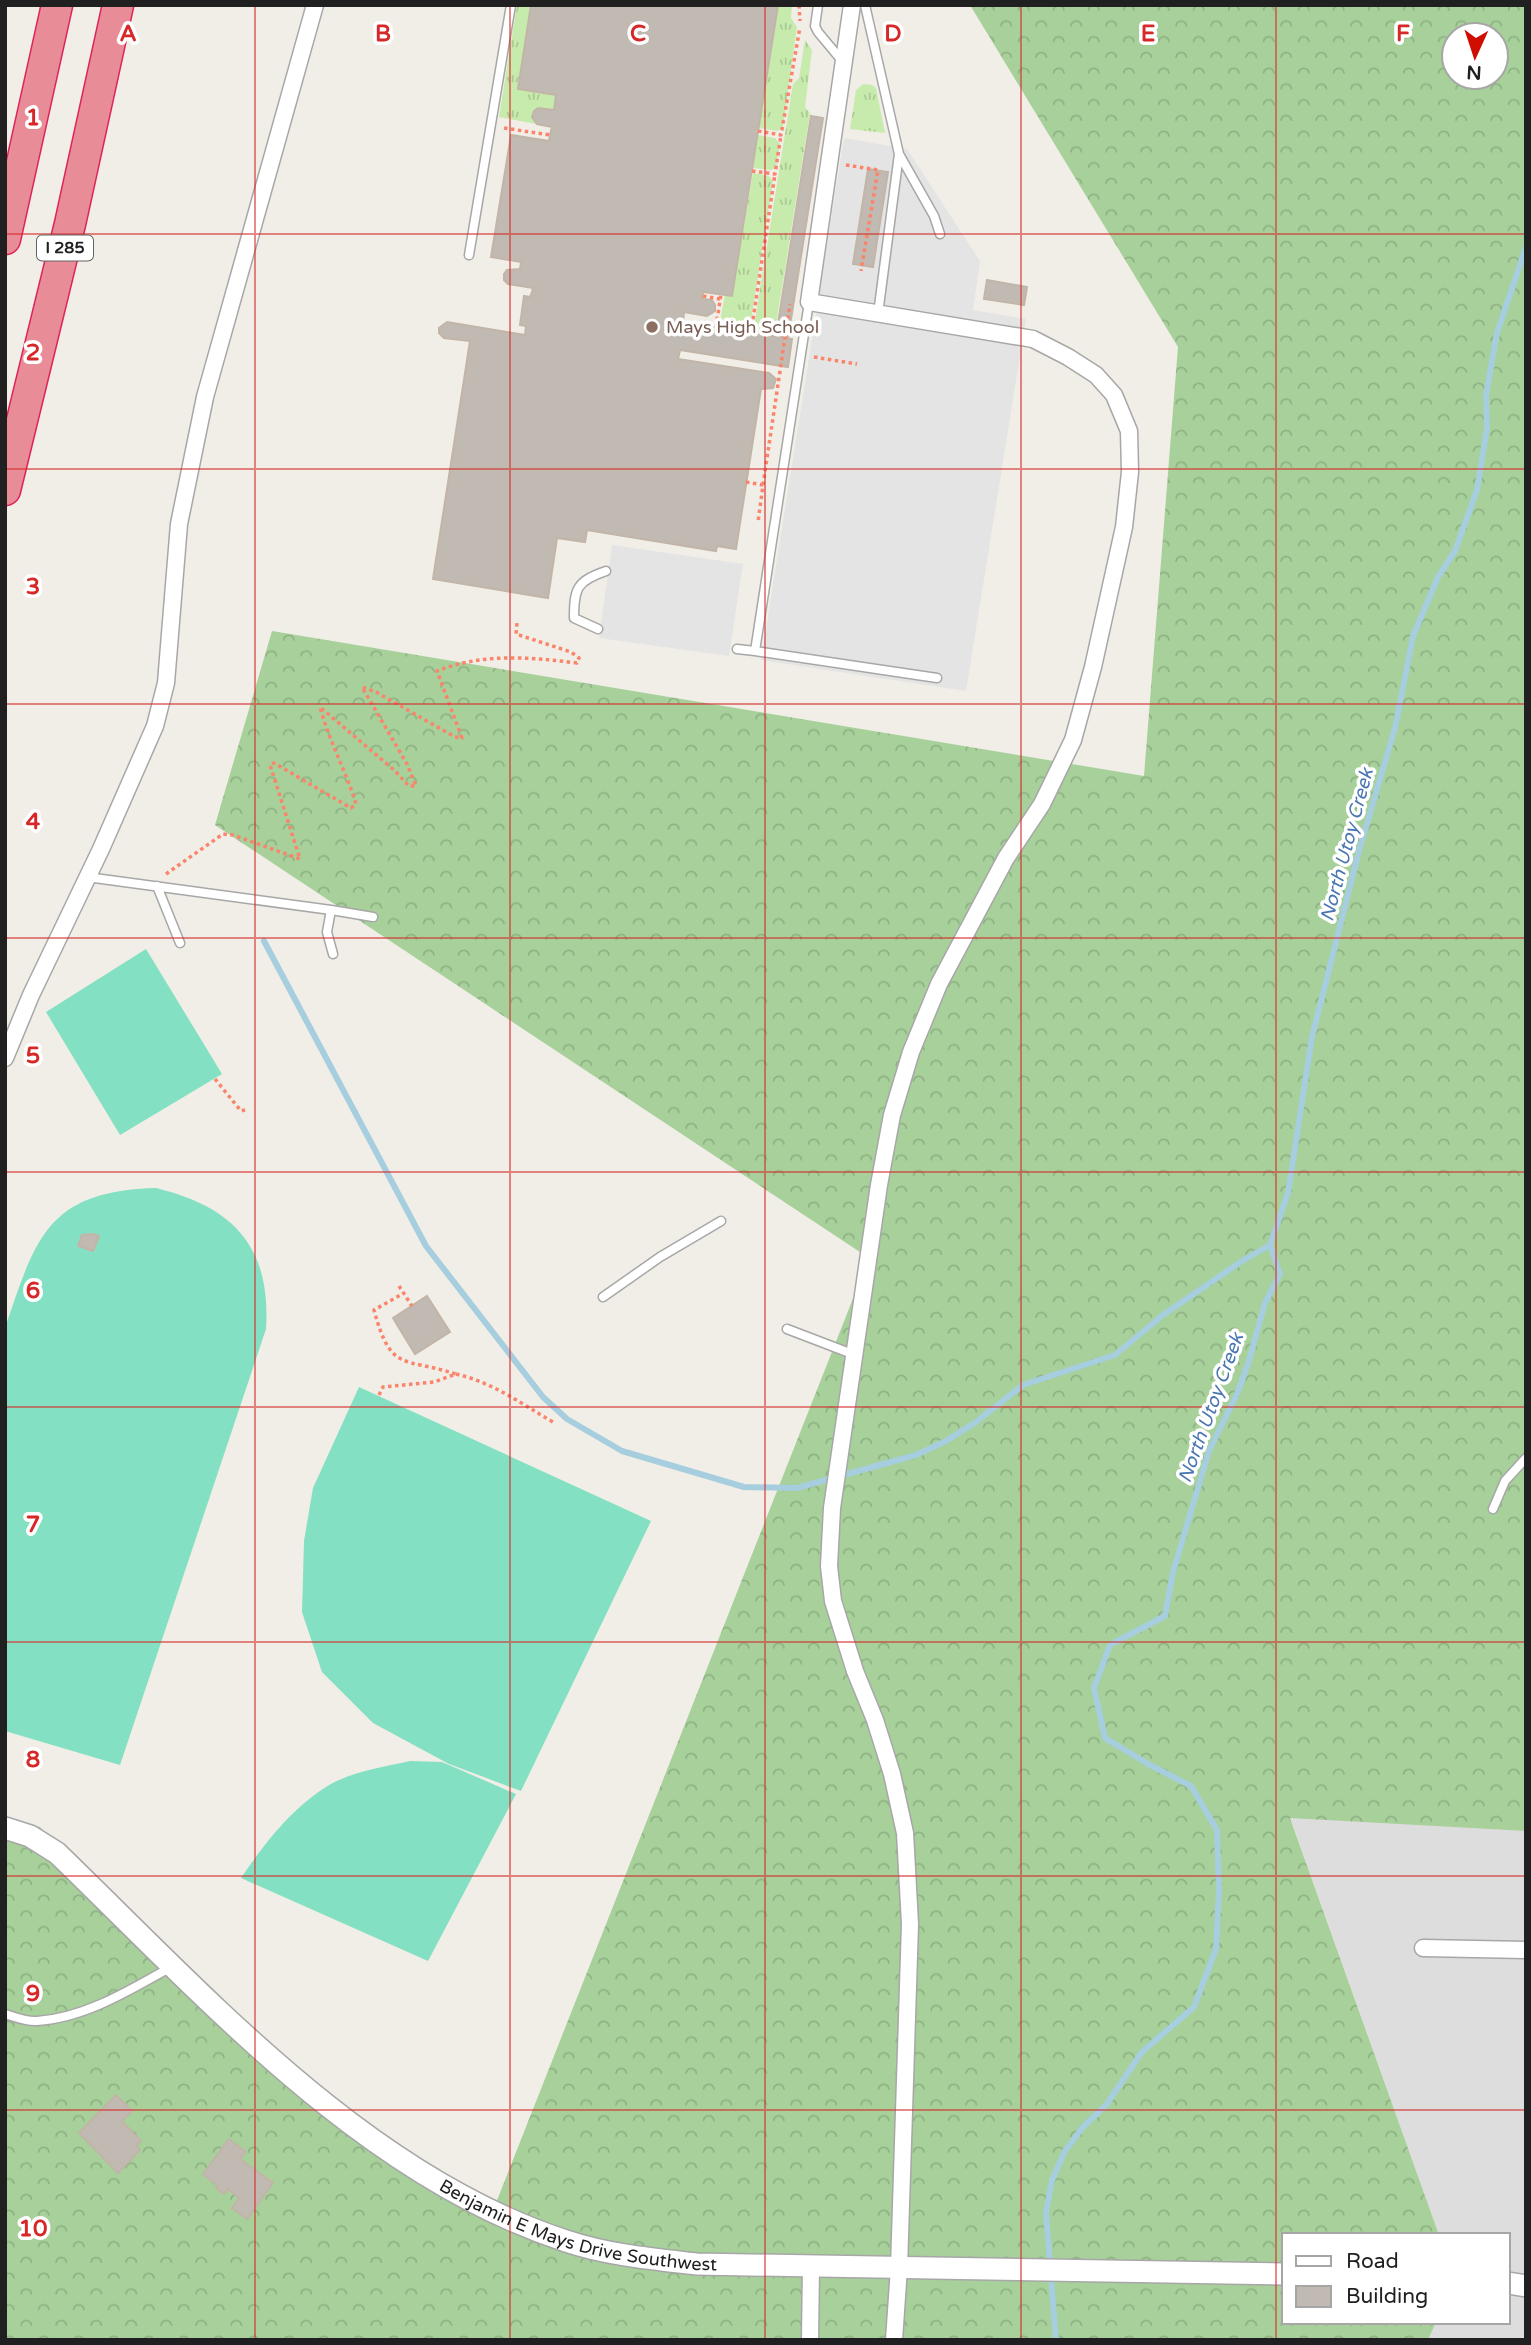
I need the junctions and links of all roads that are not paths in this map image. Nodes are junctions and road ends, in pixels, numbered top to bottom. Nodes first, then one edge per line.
1 (57, 5) edge
2 (118, 5) edge
3 (315, 5) edge
4 (511, 5) edge
5 (818, 5) edge
6 (852, 5) edge
7 (865, 5) edge
8 (843, 62) junction
9 (898, 153) junction
10 (940, 234) dead end
11 (5, 239) edge
12 (469, 255) dead end
13 (808, 302) junction
14 (878, 314) junction
15 (5, 490) edge
16 (606, 571) dead end
17 (598, 628) dead end
18 (737, 649) dead end
19 (755, 651) junction
20 (937, 678) dead end
21 (87, 877) junction
22 (157, 886) junction
23 (331, 910) junction
24 (373, 917) dead end
25 (180, 943) dead end
26 (333, 954) dead end
27 (5, 1058) edge
28 (721, 1221) dead end
29 (603, 1297) dead end
30 (787, 1329) dead end
31 (855, 1354) junction
32 (1526, 1458) edge
33 (1493, 1509) dead end
34 (5, 1828) edge
35 (1423, 1948) dead end
36 (1526, 1950) edge
37 (174, 1965) junction
38 (5, 2014) edge
39 (811, 2266) junction
40 (899, 2268) junction
41 (1282, 2274) edge
42 (810, 2340) edge
43 (894, 2340) edge

1 - 11 highway
2 - 15 highway, I 285
3 - 21 street
4 - 12 lane
5 - 8 lane
6 - 8 street
7 - 9 lane
8 - 13 street
9 - 10 lane
9 - 14 lane
13 - 14 street
13 - 19 lane
14 - 31 street
16 - 17 lane
18 - 19 lane
19 - 20 lane
21 - 22 lane
21 - 27 street
22 - 23 lane
22 - 25 lane
23 - 24 lane
23 - 26 lane
28 - 29 lane
30 - 31 lane
31 - 40 street
32 - 33 lane
34 - 37 street, Benjamin E Mays Drive Southwest
35 - 36 street
37 - 38 lane
37 - 39 street, Benjamin E Mays Drive Southwest
39 - 40 street, Benjamin E Mays Drive Southwest
39 - 42 street
40 - 41 street, Benjamin E Mays Drive Southwest
40 - 43 street

